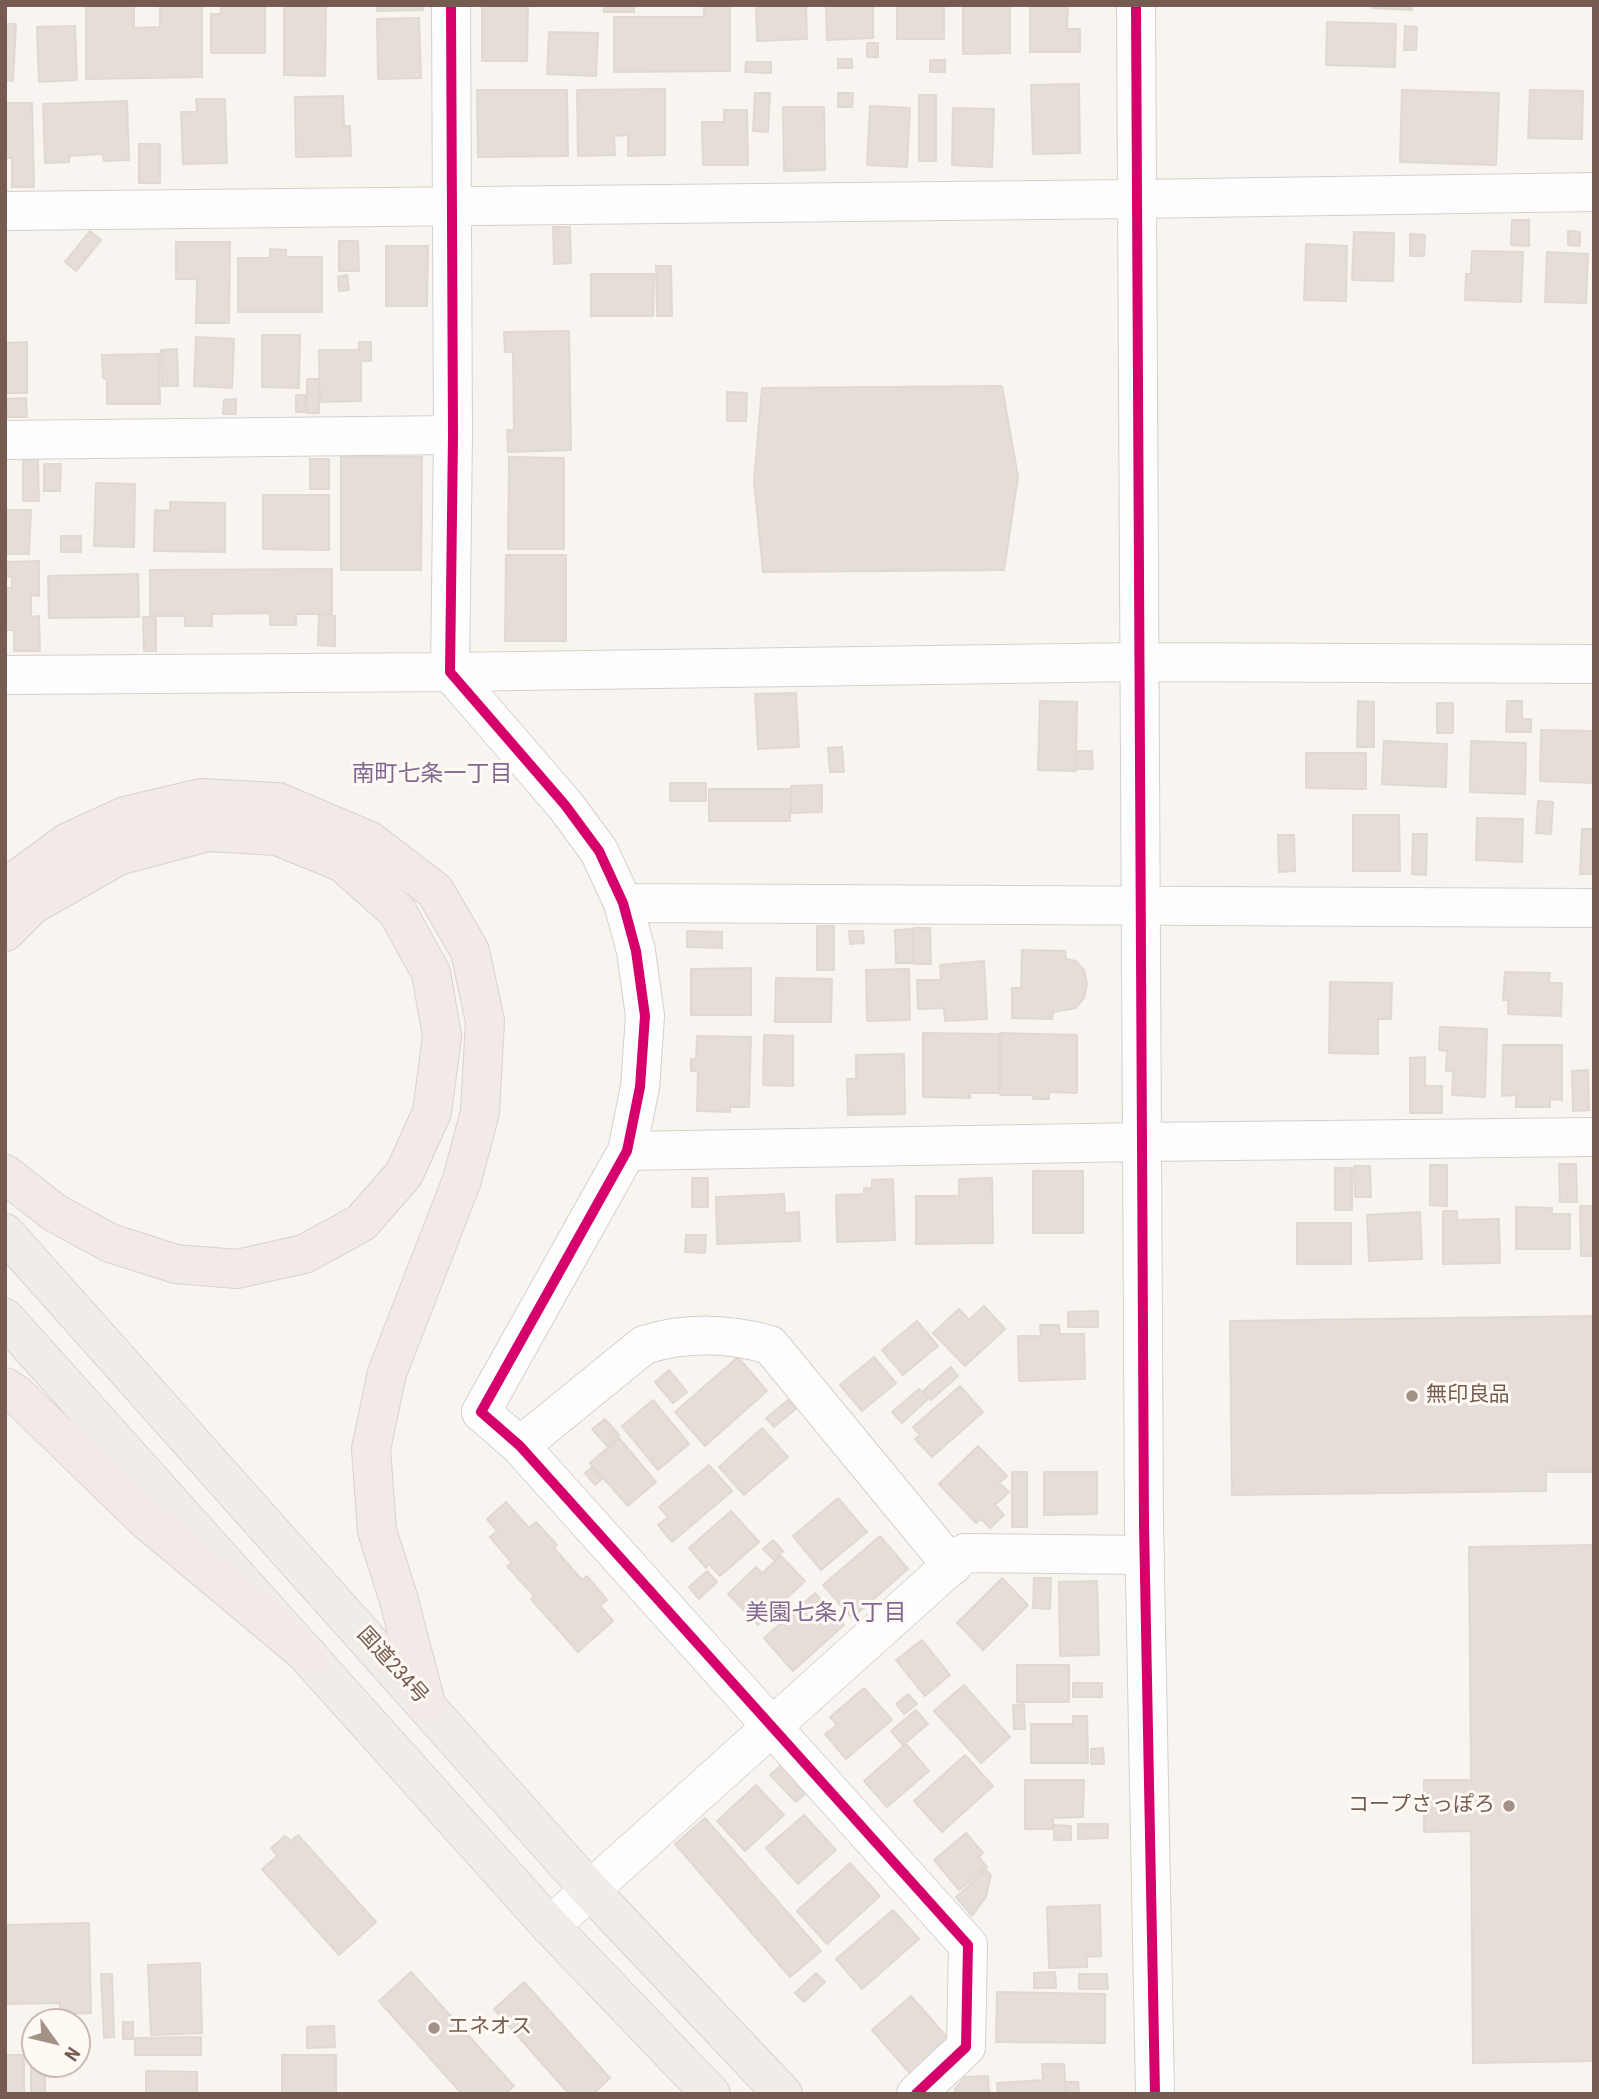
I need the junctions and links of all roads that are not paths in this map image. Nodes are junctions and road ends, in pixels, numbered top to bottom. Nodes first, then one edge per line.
1 (451, 5) edge
2 (1136, 5) edge
3 (1594, 192) edge
4 (1136, 200) junction
5 (452, 206) junction
6 (5, 211) edge
7 (453, 435) junction
8 (5, 440) edge
9 (1139, 662) junction
10 (1594, 664) edge
11 (450, 672) junction
12 (5, 675) edge
13 (5, 888) edge
14 (622, 903) junction
15 (1139, 906) junction
16 (1594, 908) edge
17 (5, 932) edge
18 (1594, 1137) edge
19 (1141, 1142) junction
20 (626, 1151) junction
21 (5, 1174) edge
22 (5, 1233) edge
23 (5, 1318) edge
24 (5, 1387) edge
25 (520, 1446) junction
26 (1145, 1555) junction
27 (952, 1566) junction
28 (309, 1656) junction
29 (426, 1704) junction
30 (771, 1727) junction
31 (590, 1890) junction
32 (550, 1926) junction
33 (710, 2094) edge
34 (783, 2094) edge
35 (916, 2094) edge
36 (1154, 2094) edge

1 - 5 street
2 - 4 street
3 - 4 street
4 - 5 street
4 - 9 street
5 - 6 street
5 - 7 street
7 - 8 street
7 - 11 street
9 - 10 street
9 - 11 street
9 - 15 street
11 - 12 street
11 - 14 street
13 - 29 highway
14 - 15 street
14 - 20 street
15 - 16 street
15 - 19 street
17 - 21 highway
18 - 19 street
19 - 20 street
19 - 26 street
20 - 25 street
22 - 29 highway, 国道234号
23 - 28 highway
24 - 28 highway
25 - 27 street
25 - 30 street
26 - 27 street
26 - 36 street
27 - 30 street
28 - 32 highway
29 - 31 highway, 国道234号
30 - 31 street
30 - 35 street
31 - 32 street
31 - 34 highway, 国道234号
32 - 33 highway

